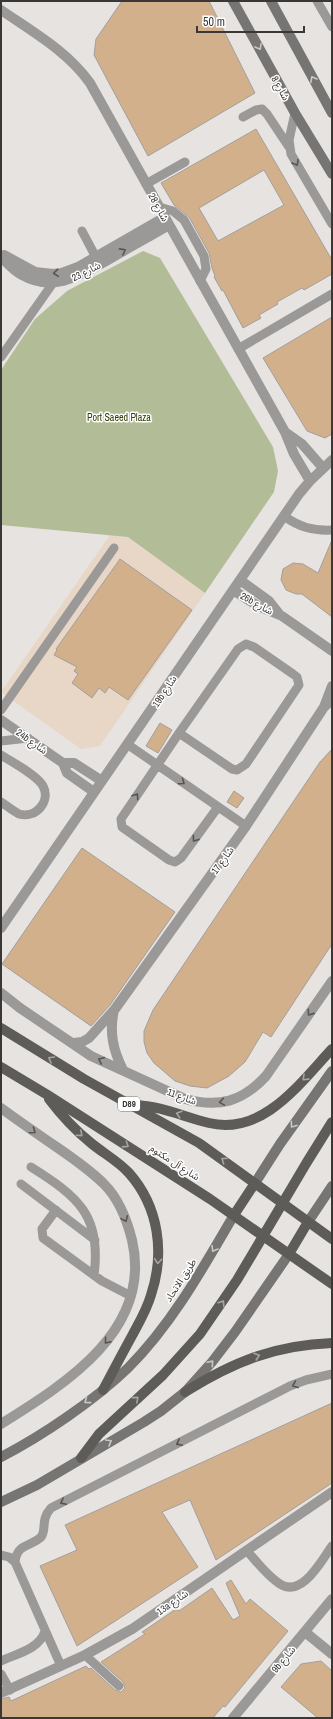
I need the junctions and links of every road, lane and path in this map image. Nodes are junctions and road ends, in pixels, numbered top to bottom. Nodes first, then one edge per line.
1 (233, 1) edge
2 (271, 1) edge
3 (317, 1) edge
4 (1, 10) edge
5 (332, 27) edge
6 (295, 113) junction
7 (332, 113) edge
8 (243, 117) dead end
9 (289, 147) junction
10 (185, 162) dead end
11 (329, 167) edge
12 (332, 174) edge
13 (146, 184) junction
14 (159, 207) junction
15 (167, 221) junction
16 (332, 224) edge
17 (82, 231) dead end
18 (1, 253) edge
19 (1, 258) edge
20 (98, 261) junction
21 (200, 281) junction
22 (53, 282) junction
23 (332, 294) edge
24 (238, 349) junction
25 (1, 356) edge
26 (285, 432) junction
27 (332, 460) edge
28 (323, 468) junction
29 (310, 481) junction
30 (284, 516) junction
31 (332, 530) edge
32 (114, 548) dead end
33 (240, 580) junction
34 (233, 590) junction
35 (282, 616) junction
36 (332, 651) edge
37 (332, 686) edge
38 (328, 704) edge
39 (1, 710) edge
40 (1, 720) edge
41 (179, 733) junction
42 (28, 738) junction
43 (1, 741) edge
44 (127, 744) junction
45 (1, 755) edge
46 (63, 763) junction
47 (157, 765) junction
48 (102, 781) junction
49 (94, 792) junction
50 (1, 802) edge
51 (218, 807) junction
52 (246, 826) junction
53 (1, 928) edge
54 (332, 981) edge
55 (1, 993) edge
56 (114, 1009) junction
57 (1, 1028) edge
58 (74, 1044) junction
59 (332, 1049) edge
60 (1, 1067) edge
61 (122, 1070) junction
62 (332, 1071) edge
63 (46, 1094) junction
64 (131, 1105) junction
65 (1, 1108) edge
66 (332, 1122) edge
67 (31, 1167) dead end
68 (255, 1183) junction
69 (21, 1184) dead end
70 (332, 1186) edge
71 (282, 1203) junction
72 (56, 1210) junction
73 (234, 1215) junction
74 (308, 1222) junction
75 (263, 1237) junction
76 (332, 1238) edge
77 (95, 1240) junction
78 (289, 1254) junction
79 (94, 1275) junction
80 (332, 1284) edge
81 (131, 1296) junction
82 (332, 1343) edge
83 (332, 1374) edge
84 (103, 1390) junction
85 (185, 1392) junction
86 (1, 1424) edge
87 (1, 1457) edge
88 (80, 1458) junction
89 (332, 1492) edge
90 (1, 1502) edge
91 (332, 1546) edge
92 (248, 1551) junction
93 (1, 1555) edge
94 (14, 1562) junction
95 (332, 1599) edge
96 (45, 1631) junction
97 (305, 1632) junction
98 (332, 1654) edge
99 (85, 1655) junction
100 (1, 1660) edge
101 (61, 1666) junction
102 (1, 1674) edge
103 (119, 1686) dead end
104 (5, 1692) edge
105 (233, 1718) edge

1 -> 6 main road, شارع 8
7 -> 2 main road
3 - 5 lane
4 - 13 street, شارع 28
6 - 9 lane
6 - 11 main road, شارع 8
8 - 9 lane
9 -> 16 lane
10 - 13 lane
11 - 12 main road, شارع 8
13 - 14 street, شارع 28
14 - 15 street, شارع 28
14 - 21 lane
15 - 20 street, شارع 23
15 - 21 street, شارع 28
17 - 20 lane
20 -> 18 street, شارع 23
19 - 22 street, شارع 23
20 - 22 street, شارع 23
21 - 24 street, شارع 28
22 - 25 lane
23 - 24 lane
24 - 26 street, شارع 28
26 - 28 street, شارع 28
26 - 29 street, شارع 28
27 - 28 street, 19b شارع
28 - 29 street, 19b شارع
29 - 30 street, 19b شارع
30 - 31 lane
30 - 33 street, 19b شارع
32 - 39 lane
33 - 34 street, 19b شارع
33 - 35 street, 26b شارع
34 - 35 street, 26b شارع
34 - 44 street, 19b شارع
35 - 36 street, 26b شارع
37 - 38 street, شارع 17
38 - 52 street, شارع 17
40 - 42 street, 24b شارع
41 - 41 lane
41 - 47 lane
42 - 43 lane
42 - 46 street, 24b شارع
44 - 47 lane
44 - 48 street, 19b شارع
45 - 50 lane
46 - 48 street, 24b شارع
46 - 49 street, 24b شارع
47 -> 51 lane
51 -> 47 lane
48 - 49 street, 19b شارع
49 - 53 street, 19b شارع
51 - 52 lane
52 - 56 street, شارع 17
54 -> 61 street, شارع 11
55 - 58 street, شارع 11
56 - 58 street, شارع 17
56 - 61 street
64 -> 57 main road, D89
61 -> 58 street, شارع 11
59 -> 64 main road
60 - 63 main road, شارع آل مكتوم
62 -> 68 main road, طريق الاتحاد
63 -> 73 main road, شارع آل مكتوم
63 -> 84 main road
68 -> 64 main road, D89
65 -> 81 street
66 - 71 main road
67 - 77 lane
68 - 71 main road, D89
68 - 73 main road, طريق الاتحاد
69 - 72 lane
70 - 74 main road
71 - 74 main road, D89
71 - 75 main road
72 - 77 lane
72 - 79 lane
73 - 75 main road, شارع آل مكتوم
73 -> 84 main road, طريق الاتحاد
74 - 76 main road, D89
74 - 78 main road
75 - 78 main road, شارع آل مكتوم
88 -> 75 main road
77 - 79 lane
78 - 80 main road, شارع آل مكتوم
85 -> 78 main road
79 - 81 lane
81 -> 86 street
85 -> 82 main road
83 -> 94 lane
84 -> 87 main road, طريق الاتحاد
88 -> 85 main road
88 - 90 main road
89 - 92 street, 13a شارع
91 - 92 lane
92 - 99 street, 13a شارع
93 - 94 lane
94 - 96 lane
95 - 97 street, 9b شارع
96 - 100 lane
96 - 101 lane
97 - 98 street
97 - 105 street, 9b شارع
99 - 101 street, 13a شارع
99 - 103 lane
101 - 104 street, 13a شارع
102 - 104 lane

